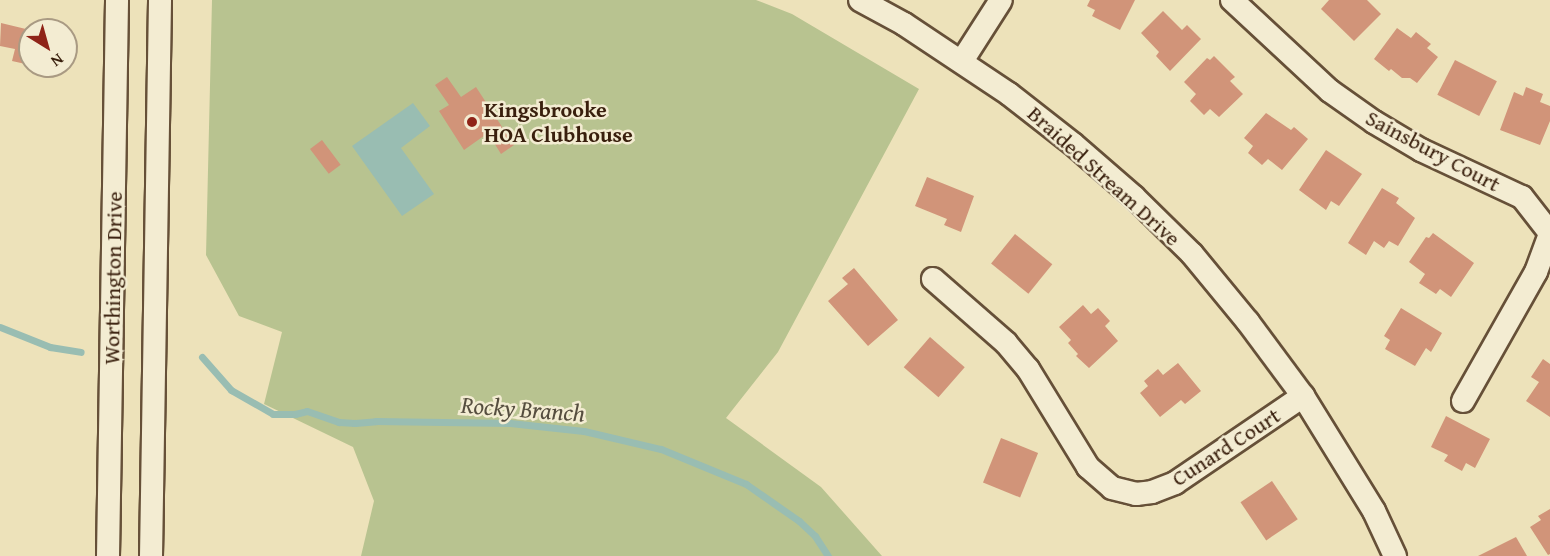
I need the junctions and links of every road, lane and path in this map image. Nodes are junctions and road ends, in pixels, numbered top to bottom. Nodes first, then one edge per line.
1 (117, 0) edge
2 (160, 0) edge
3 (860, 0) edge
4 (1001, 0) edge
5 (1232, 0) edge
6 (962, 61) junction
7 (1550, 234) edge
8 (933, 279) dead end
9 (1303, 396) junction
10 (1463, 401) dead end
11 (108, 556) edge
12 (151, 556) edge
13 (1395, 556) edge

1 - 11 street, Worthington Drive
2 - 12 street, Worthington Drive
3 - 6 street, Braided Stream Drive
4 - 6 street
5 - 7 street, Sainsbury Court
6 - 9 street, Braided Stream Drive
7 - 10 street
8 - 9 street, Cunard Court
9 - 13 street, Braided Stream Drive

